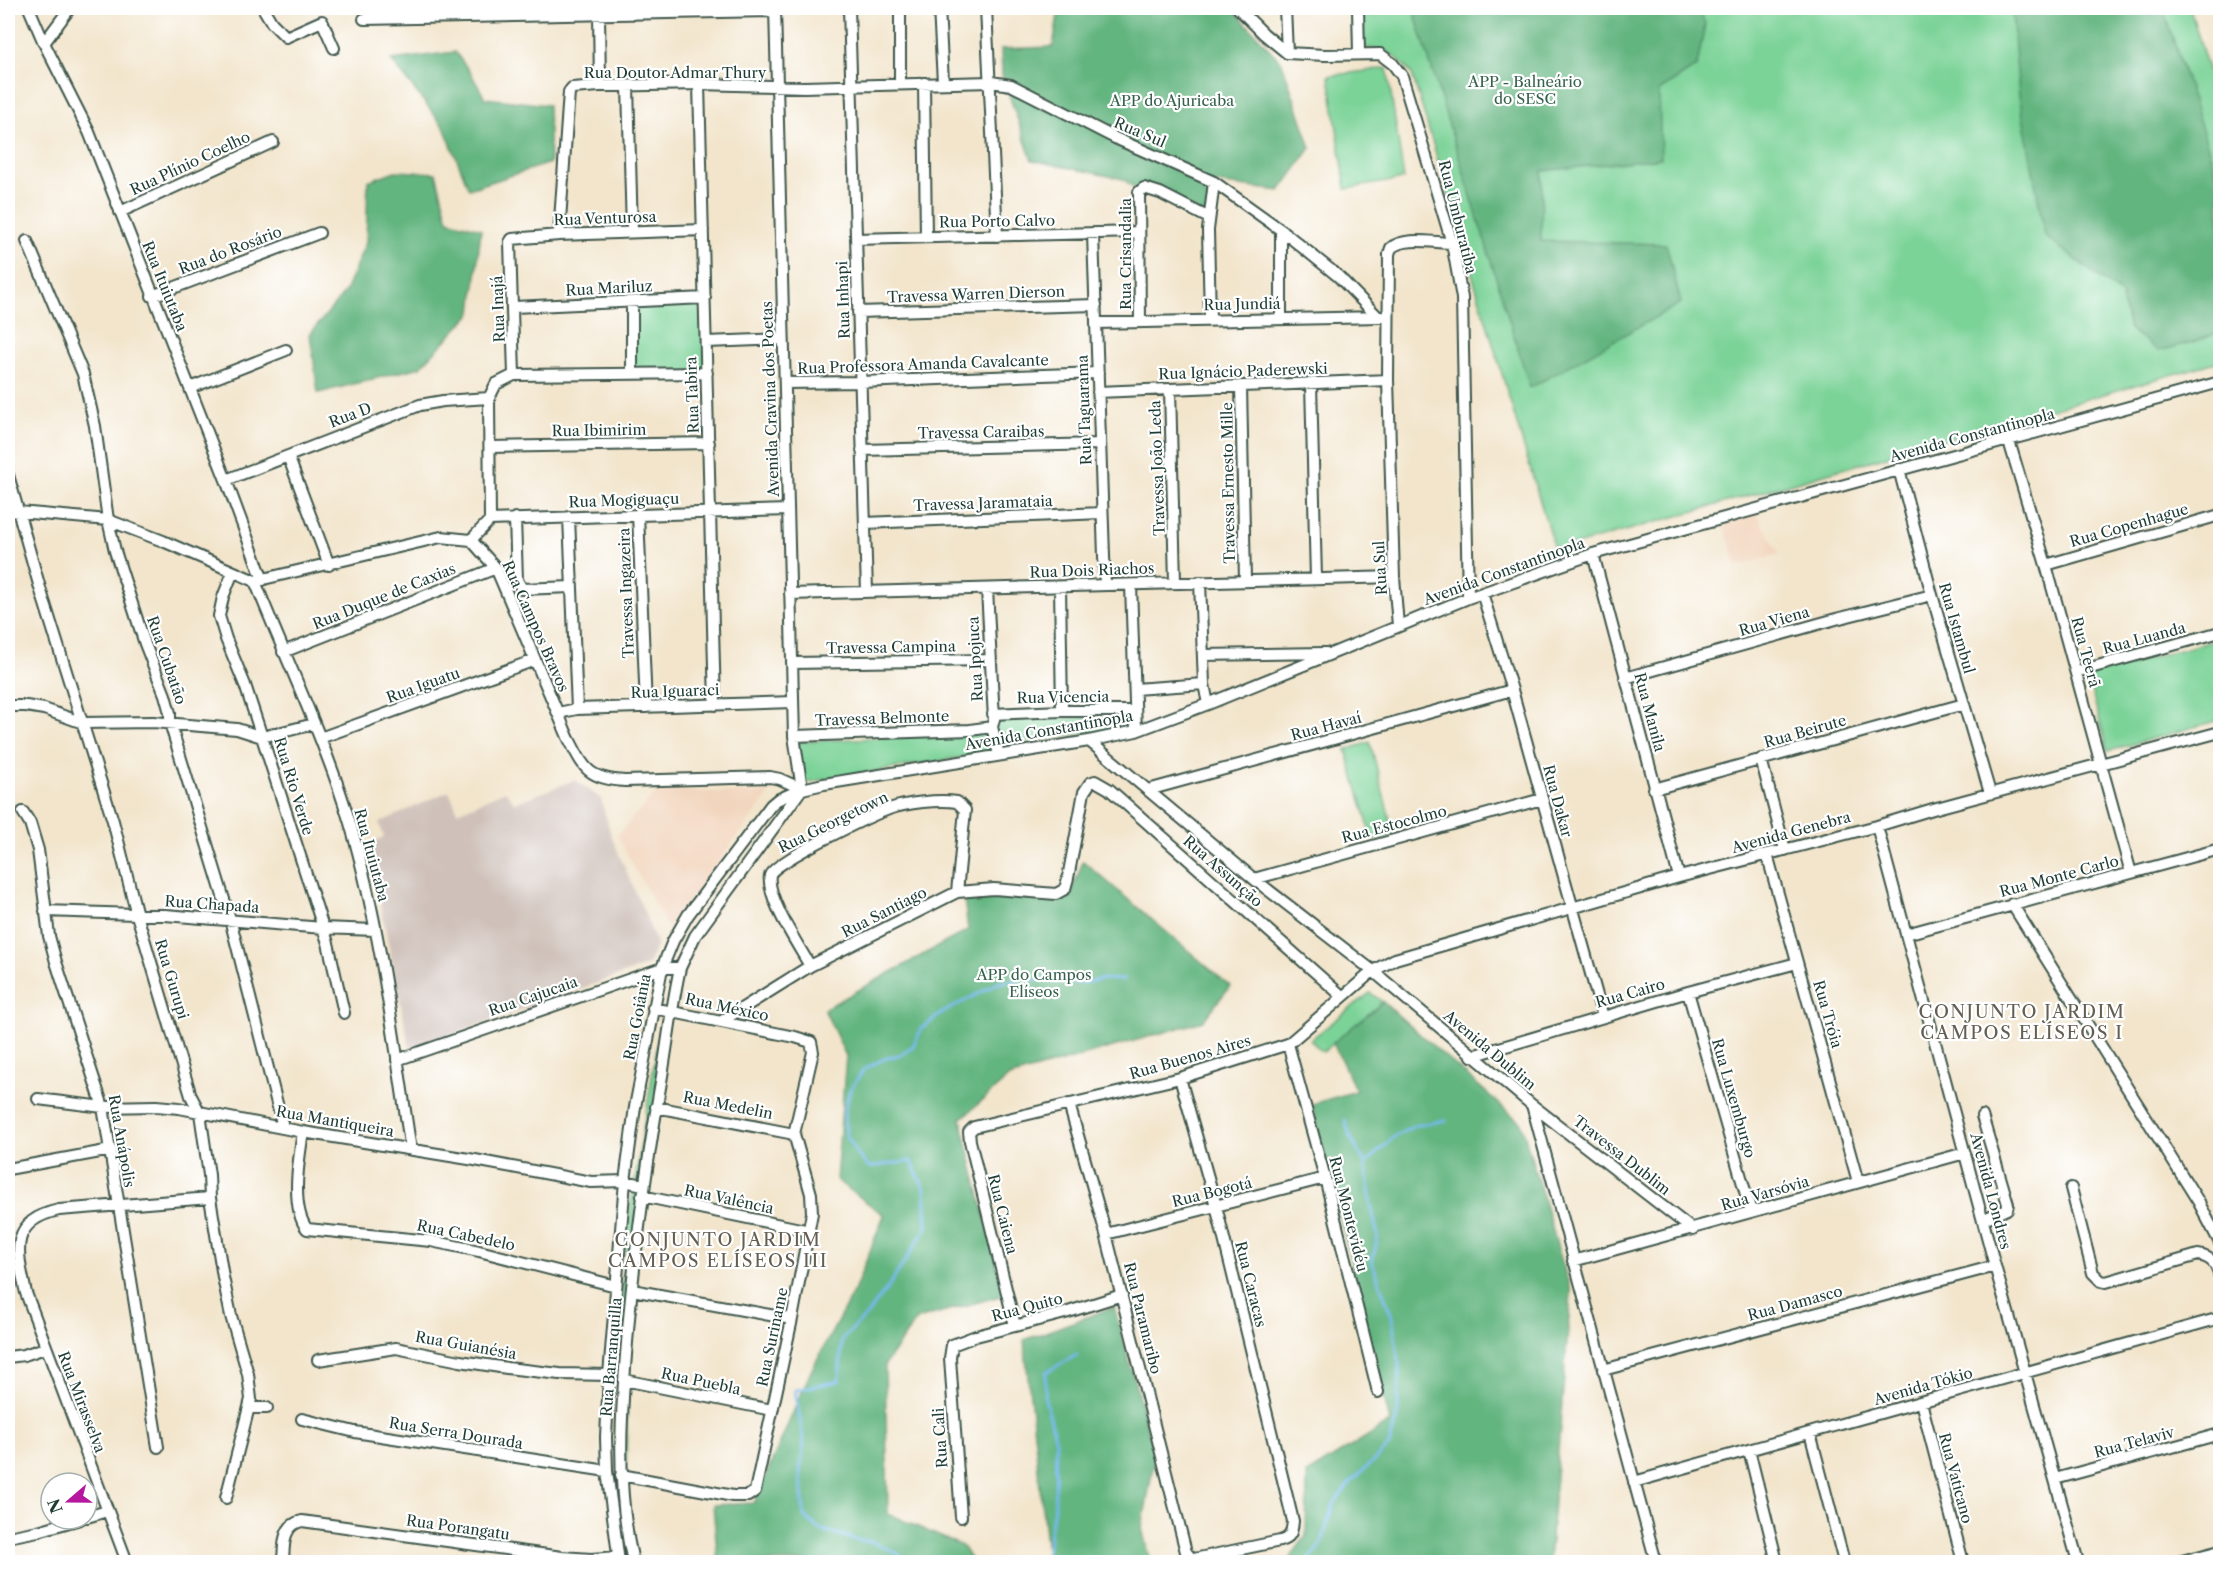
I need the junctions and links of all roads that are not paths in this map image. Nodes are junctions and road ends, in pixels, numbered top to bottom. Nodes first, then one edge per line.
1 (29, 8) edge
2 (70, 8) edge
3 (263, 8) edge
4 (849, 8) edge
5 (900, 8) edge
6 (939, 8) edge
7 (986, 8) edge
8 (1238, 8) edge
9 (1285, 8) edge
10 (1358, 8) edge
11 (775, 9) edge
12 (526, 11) edge
13 (599, 14) junction
14 (364, 18) dead end
15 (44, 43) junction
16 (334, 48) dead end
17 (1287, 53) junction
18 (1359, 53) junction
19 (943, 82) junction
20 (991, 82) junction
21 (924, 83) junction
22 (699, 84) junction
23 (900, 84) junction
24 (600, 86) junction
25 (628, 86) junction
26 (776, 86) junction
27 (852, 86) junction
28 (273, 142) dead end
29 (1214, 182) junction
30 (120, 212) junction
31 (1209, 218) junction
32 (703, 230) junction
33 (1281, 230) junction
34 (632, 232) junction
35 (1138, 232) junction
36 (319, 233) dead end
37 (1093, 234) junction
38 (560, 235) junction
39 (997, 236) junction
40 (926, 237) junction
41 (856, 239) junction
42 (27, 241) dead end
43 (510, 242) joint
44 (1452, 243) junction
45 (152, 296) junction
46 (705, 298) junction
47 (632, 302) junction
48 (1096, 305) junction
49 (514, 307) junction
50 (858, 312) junction
51 (1383, 317) junction
52 (1281, 318) junction
53 (1210, 320) junction
54 (1140, 322) junction
55 (1096, 323) junction
56 (783, 339) junction
57 (706, 342) junction
58 (286, 350) dead end
59 (707, 373) junction
60 (1098, 373) junction
61 (632, 374) junction
62 (514, 375) junction
63 (1388, 380) junction
64 (785, 382) junction
65 (860, 382) junction
66 (2220, 382) edge
67 (1311, 384) junction
68 (1241, 386) junction
69 (190, 388) junction
70 (1170, 389) junction
71 (1098, 392) junction
72 (489, 398) junction
73 (2009, 441) junction
74 (709, 443) junction
75 (1100, 444) junction
76 (490, 447) junction
77 (862, 450) junction
78 (288, 456) junction
79 (1899, 470) junction
80 (8, 475) edge
81 (226, 480) junction
82 (788, 510) junction
83 (13, 511) edge
84 (710, 513) junction
85 (1102, 513) junction
86 (638, 514) junction
87 (2220, 515) edge
88 (569, 517) junction
89 (515, 518) junction
90 (108, 520) junction
91 (490, 520) junction
92 (865, 523) junction
93 (471, 540) junction
94 (1593, 554) junction
95 (329, 565) junction
96 (2046, 565) junction
97 (495, 568) junction
98 (233, 572) junction
99 (1394, 577) junction
100 (1316, 578) junction
101 (1245, 580) junction
102 (259, 581) junction
103 (1175, 582) junction
104 (1200, 582) junction
105 (1105, 585) junction
106 (1131, 585) junction
107 (571, 586) junction
108 (1060, 587) junction
109 (987, 589) junction
110 (867, 592) junction
111 (1482, 593) junction
112 (790, 594) junction
113 (1932, 595) junction
114 (1468, 598) junction
115 (1398, 626) junction
116 (2220, 632) edge
117 (283, 652) junction
118 (1332, 653) junction
119 (1203, 655) junction
120 (536, 660) junction
121 (990, 660) junction
122 (792, 663) junction
123 (2076, 672) junction
124 (1625, 678) junction
125 (1204, 684) junction
126 (1135, 689) junction
127 (1512, 690) junction
128 (793, 702) junction
129 (1208, 704) junction
130 (1964, 704) junction
131 (715, 705) junction
132 (8, 706) edge
133 (646, 707) junction
134 (576, 708) junction
135 (1062, 711) junction
136 (1134, 711) junction
137 (558, 713) junction
138 (993, 714) junction
139 (83, 723) junction
140 (170, 723) junction
141 (314, 724) junction
142 (992, 727) junction
143 (1136, 731) junction
144 (2220, 732) edge
145 (794, 736) junction
146 (262, 737) junction
147 (320, 738) junction
148 (1089, 741) junction
149 (999, 755) junction
150 (1761, 759) junction
151 (2102, 764) junction
152 (802, 789) junction
153 (1654, 789) junction
154 (1148, 790) junction
155 (1084, 792) joint
156 (1990, 794) junction
157 (1542, 800) junction
158 (23, 812) dead end
159 (1877, 826) junction
160 (2220, 849) edge
161 (1785, 850) junction
162 (1767, 854) junction
163 (2131, 873) junction
164 (1679, 877) junction
165 (1254, 879) junction
166 (957, 892) junction
167 (2012, 904) junction
168 (1572, 908) junction
169 (45, 911) junction
170 (137, 915) junction
171 (230, 920) junction
172 (323, 928) junction
173 (375, 930) junction
174 (1906, 934) junction
175 (1797, 963) junction
176 (810, 966) junction
177 (662, 968) junction
178 (680, 968) junction
179 (1373, 971) junction
180 (1688, 992) junction
181 (1342, 996) junction
182 (653, 1008) junction
183 (672, 1011) junction
184 (344, 1013) dead end
185 (1603, 1017) junction
186 (722, 1021) junction
187 (795, 1037) joint
188 (1288, 1044) junction
189 (1472, 1056) junction
190 (398, 1060) junction
191 (1180, 1078) junction
192 (38, 1099) dead end
193 (1069, 1104) junction
194 (1532, 1105) junction
195 (103, 1107) junction
196 (656, 1107) junction
197 (200, 1113) junction
198 (1982, 1116) dead end
199 (991, 1122) joint
200 (283, 1127) junction
201 (303, 1132) junction
202 (794, 1134) junction
203 (111, 1150) junction
204 (411, 1150) junction
205 (1965, 1153) junction
206 (8, 1169) edge
207 (1325, 1178) junction
208 (625, 1181) junction
209 (1858, 1182) junction
210 (2071, 1188) dead end
211 (642, 1190) junction
212 (210, 1198) junction
213 (119, 1205) junction
214 (1216, 1206) junction
215 (1751, 1212) junction
216 (1984, 1219) junction
217 (1693, 1230) junction
218 (810, 1231) junction
219 (1106, 1234) junction
220 (620, 1237) junction
221 (636, 1239) junction
222 (2220, 1243) edge
223 (1573, 1262) junction
224 (1995, 1266) junction
225 (2220, 1277) edge
226 (616, 1286) junction
227 (632, 1290) junction
228 (1122, 1295) junction
229 (2220, 1318) edge
230 (792, 1319) junction
231 (1015, 1326) junction
232 (45, 1348) junction
233 (8, 1357) edge
234 (950, 1358) joint
235 (318, 1360) dead end
236 (1603, 1370) junction
237 (2025, 1372) junction
238 (609, 1375) junction
239 (624, 1380) junction
240 (1378, 1392) dead end
241 (1921, 1402) junction
242 (249, 1408) junction
243 (267, 1408) dead end
244 (772, 1410) junction
245 (302, 1419) dead end
246 (1810, 1433) junction
247 (2220, 1434) edge
248 (158, 1447) dead end
249 (1749, 1450) junction
250 (607, 1471) junction
251 (621, 1475) junction
252 (2055, 1479) junction
253 (1634, 1482) junction
254 (226, 1498) dead end
255 (107, 1511) junction
256 (99, 1513) edge
257 (961, 1517) dead end
258 (39, 1531) edge
259 (8, 1537) edge
260 (1183, 1542) joint
261 (629, 1545) junction
262 (2220, 1551) edge
263 (618, 1556) edge
264 (127, 1563) edge
265 (283, 1563) edge
266 (633, 1563) edge
267 (1656, 1563) edge
268 (1777, 1563) edge
269 (1844, 1563) edge
270 (1963, 1563) edge
271 (2079, 1563) edge
272 (2178, 1563) edge

1 - 15 street, Rua Ituiutaba
2 - 15 street
3 - 16 street
4 - 27 street, Rua Inhapi
5 - 23 street
6 - 19 street
7 - 20 street
8 - 17 street
9 - 17 street
10 - 18 street
11 - 13 street
11 - 26 street, Avenida Cravina dos Poetas
12 - 13 street
12 - 14 street
13 - 24 street
15 - 30 street, Rua Ituiutaba
17 - 18 street, Rua Umburatiba
18 - 44 street, Rua Umburatiba
19 - 20 street, Rua Sul
19 - 21 street, Rua Sul
20 - 29 street, Rua Sul
20 - 39 street
21 - 23 street, Rua Sul
21 - 40 street
22 - 25 street, Rua Doutor Admar Thury
22 - 26 street, Rua Doutor Admar Thury
22 - 32 street, Rua Tabira
23 - 27 street, Rua Sul
24 - 25 street, Rua Doutor Admar Thury
24 - 38 street, Rua Doutor Admar Thury
25 - 34 street
26 - 27 street, Rua Sul
26 - 56 street, Avenida Cravina dos Poetas
27 - 41 street, Rua Inhapi
28 - 30 street, Rua Plínio Coelho
29 - 31 street
29 - 33 street, Rua Sul
30 - 45 street, Rua Ituiutaba
31 - 35 street, Rua Crisandalia
31 - 53 street
32 - 34 street, Rua Venturosa
32 - 46 street, Rua Tabira
33 - 51 street, Rua Sul
33 - 52 street
34 - 38 street, Rua Venturosa
35 - 37 street, Rua Porto Calvo
35 - 54 street, Rua Crisandalia
36 - 45 street, Rua do Rosário
37 - 39 street, Rua Porto Calvo
37 - 48 street, Rua Taguarama
38 - 43 street, Rua Venturosa
39 - 40 street, Rua Porto Calvo
40 - 41 street, Rua Porto Calvo
41 - 50 street, Rua Inhapi
42 - 90 street, Rua Cubatão
43 - 49 street, Rua Inajá
44 - 51 street, Rua Sul
44 - 114 street, Rua Umburatiba
45 - 69 street, Rua Ituiutaba
46 - 47 street, Rua Mariluz
46 - 57 street, Rua Tabira
47 - 49 street, Rua Mariluz
47 - 61 street
48 - 50 street, Travessa Warren Dierson
48 - 55 street, Rua Taguarama
49 - 62 street, Rua Inajá
50 - 65 street, Rua Inhapi
51 - 52 street, Rua Jundiá
51 - 63 street, Rua Sul
52 - 53 street, Rua Jundiá
53 - 54 street, Rua Jundiá
54 - 55 street, Rua Jundiá
55 - 60 street, Rua Taguarama
56 - 57 street
56 - 64 street, Avenida Cravina dos Poetas
57 - 59 street, Rua Tabira
58 - 69 street
59 - 61 street
59 - 74 street, Rua Tabira
60 - 65 street, Rua Professora Amanda Cavalcante
60 - 71 street, Rua Taguarama
61 - 62 street
62 - 72 street
63 - 67 street, Rua Ignácio Paderewski
63 - 99 street, Rua Sul
64 - 65 street, Rua Professora Amanda Cavalcante
64 - 82 street, Avenida Cravina dos Poetas
65 - 77 street, Rua Inhapi
66 - 73 street, Avenida Constantinopla
67 - 68 street, Rua Ignácio Paderewski
67 - 100 street
68 - 70 street, Rua Ignácio Paderewski
68 - 101 street, Travessa Ernesto Mille
69 - 81 street, Rua Ituiutaba
70 - 71 street, Rua Ignácio Paderewski
70 - 103 street, Travessa João Leda
71 - 75 street, Rua Taguarama
72 - 76 street
72 - 78 street, Rua D
73 - 79 street, Avenida Constantinopla
73 - 96 street, Rua Teerã
74 - 76 street, Rua Ibimirim
74 - 84 street, Rua Tabira
75 - 77 street, Travessa Caraibas
75 - 85 street, Rua Taguarama
76 - 91 street
77 - 92 street, Rua Inhapi
78 - 81 street, Rua D
78 - 95 street
79 - 94 street, Avenida Constantinopla
79 - 113 street, Rua Istambul
80 - 83 street, Rua Gurupi
81 - 102 street, Rua Ituiutaba
82 - 84 street, Rua Mogiguaçu
82 - 112 street, Avenida Cravina dos Poetas
83 - 90 street
83 - 139 street, Rua Gurupi
84 - 86 street, Rua Mogiguaçu
84 - 131 street, Rua Tabira
85 - 92 street, Travessa Jaramataia
85 - 105 street, Rua Taguarama
86 - 88 street, Rua Mogiguaçu
86 - 133 street, Travessa Ingazeira
87 - 96 street, Rua Copenhague
88 - 89 street, Rua Mogiguaçu
88 - 107 street
89 - 91 street, Rua Mogiguaçu
89 - 107 street
90 - 98 street
90 - 140 street, Rua Cubatão
91 - 93 street
92 - 110 street, Rua Inhapi
93 - 95 street
93 - 97 street, Rua Campos Bravos
94 - 111 street, Avenida Constantinopla
94 - 124 street, Rua Manila
95 - 102 street
96 - 123 street, Rua Teerã
97 - 117 street, Rua Duque de Caxias
97 - 120 street, Rua Campos Bravos
98 - 102 street
98 - 146 street, Rua Rio Verde
99 - 100 street, Rua Dois Riachos
99 - 115 street, Rua Sul
100 - 101 street, Rua Dois Riachos
101 - 104 street, Rua Dois Riachos
102 - 117 street, Rua Ituiutaba
103 - 104 street, Rua Dois Riachos
103 - 106 street, Rua Dois Riachos
104 - 119 street
105 - 106 street, Rua Dois Riachos
105 - 108 street, Rua Dois Riachos
106 - 126 street
107 - 134 street
108 - 109 street, Rua Dois Riachos
108 - 135 street
109 - 110 street, Rua Dois Riachos
109 - 121 street, Rua Ipojuca
110 - 112 street, Rua Dois Riachos
111 - 114 street, Avenida Constantinopla
111 - 127 street, Rua Dakar
112 - 122 street, Avenida Cravina dos Poetas
113 - 124 street, Rua Viena
113 - 130 street, Rua Istambul
114 - 115 street, Avenida Constantinopla
115 - 118 street, Avenida Constantinopla
116 - 123 street, Rua Luanda
117 - 141 street, Rua Ituiutaba
118 - 119 street
118 - 129 street, Avenida Constantinopla
119 - 125 street
120 - 137 street, Rua Campos Bravos
120 - 147 street, Rua Iguatu
121 - 122 street, Travessa Campina
121 - 138 street, Rua Ipojuca
122 - 128 street, Avenida Cravina dos Poetas
123 - 151 street, Rua Teerã
124 - 153 street, Rua Manila
125 - 126 street
125 - 129 street
126 - 136 street
127 - 154 street, Rua Havaí
127 - 157 street, Rua Dakar
128 - 131 street, Rua Iguaraci
128 - 145 street, Avenida Cravina dos Poetas
129 - 143 street, Avenida Constantinopla
130 - 150 street, Rua Beirute
130 - 156 street, Rua Istambul
131 - 133 street, Rua Iguaraci
132 - 139 street
133 - 134 street, Rua Iguaraci
134 - 137 street, Rua Iguaraci
135 - 136 street, Rua Vicencia
135 - 138 street, Rua Vicencia
136 - 143 street
137 - 152 street, Rua Campos Bravos
138 - 142 street, Rua Ipojuca
139 - 140 street
139 - 170 street, Rua Gurupi
140 - 146 street
140 - 171 street, Rua Cubatão
141 - 146 street
141 - 147 street, Rua Ituiutaba
142 - 145 street, Travessa Belmonte
142 - 149 street, Rua Ipojuca
143 - 148 street, Avenida Constantinopla
144 - 151 street, Avenida Genebra
145 - 152 street, Avenida Cravina dos Poetas
146 - 172 street, Rua Rio Verde
147 - 173 street, Rua Ituiutaba
148 - 149 street, Avenida Constantinopla
148 - 154 street, Avenida Dublim
149 - 152 street, Avenida Constantinopla
150 - 153 street, Rua Beirute
150 - 161 street
151 - 156 street, Avenida Genebra
151 - 163 street, Rua Teerã
152 - 177 street, Rua Goiânia
152 - 178 street
153 - 164 street, Rua Manila
154 - 165 street, Avenida Dublim
155 - 166 street, Rua Santiago
155 - 181 street, Rua Assunção
156 - 159 street, Avenida Genebra
157 - 165 street, Rua Estocolmo
157 - 168 street, Rua Dakar
158 - 169 street, Rua Anápolis
159 - 161 street, Avenida Genebra
159 - 174 street, Avenida Londres
160 - 163 street, Rua Monte Carlo
161 - 162 street, Avenida Genebra
162 - 164 street, Avenida Genebra
162 - 175 street, Rua Tróia
163 - 167 street, Rua Monte Carlo
164 - 168 street, Avenida Genebra
165 - 179 street, Avenida Dublim
166 - 176 street, Rua Santiago
166 - 176 street, Rua Georgetown
167 - 174 street, Rua Monte Carlo
167 - 222 street
168 - 179 street, Avenida Genebra
168 - 185 street, Rua Dakar
169 - 170 street, Rua Chapada
169 - 195 street, Rua Anápolis
170 - 171 street, Rua Chapada
170 - 197 street, Rua Gurupi
171 - 172 street, Rua Chapada
171 - 200 street, Rua Cubatão
172 - 173 street, Rua Chapada
172 - 184 street, Rua Rio Verde
173 - 190 street, Rua Ituiutaba
174 - 205 street, Avenida Londres
175 - 180 street, Rua Cairo
175 - 209 street, Rua Tróia
176 - 186 street, Rua Santiago
177 - 178 street, Rua Cajucaia
177 - 182 street, Rua Goiânia
177 - 190 street, Rua Cajucaia
178 - 183 street
179 - 181 street, Rua Buenos Aires
179 - 189 street, Avenida Dublim
180 - 185 street, Rua Cairo
180 - 215 street, Rua Luxemburgo
181 - 188 street, Rua Buenos Aires
182 - 183 street, Rua México
182 - 208 street, Rua Goiânia
183 - 186 street, Rua México
183 - 196 street, Rua Barranquilla
185 - 189 street, Rua Cairo
186 - 187 street, Rua México
187 - 202 street, Rua Suriname
188 - 191 street, Rua Buenos Aires
188 - 207 street, Rua Montevidéu
189 - 194 street, Avenida Dublim
190 - 204 street, Rua Ituiutaba
191 - 193 street, Rua Buenos Aires
191 - 214 street, Rua Caracas
192 - 195 street, Rua Mantiqueira
193 - 199 street, Rua Buenos Aires
193 - 219 street, Rua Paramaribo
194 - 217 street, Travessa Dublim
194 - 223 street, Avenida Dublim
195 - 197 street, Rua Mantiqueira
195 - 203 street, Rua Anápolis
196 - 202 street, Rua Medelin
196 - 211 street, Rua Barranquilla
197 - 200 street, Rua Mantiqueira
197 - 212 street, Rua Gurupi
198 - 216 street
199 - 231 street, Rua Caiena
200 - 201 street, Rua Mantiqueira
201 - 204 street, Rua Mantiqueira
201 - 226 street, Rua Cabedelo
202 - 218 street, Rua Suriname
203 - 206 street
203 - 213 street, Rua Anápolis
204 - 208 street, Rua Mantiqueira
205 - 209 street, Rua Varsóvia
205 - 216 street, Avenida Londres
207 - 214 street, Rua Bogotá
207 - 240 street, Rua Montevidéu
208 - 211 street, Rua Mantiqueira
208 - 220 street, Rua Goiânia
209 - 215 street, Rua Varsóvia
210 - 225 street
211 - 218 street, Rua Valência
211 - 221 street, Rua Barranquilla
212 - 213 street
212 - 242 street, Rua Gurupi
213 - 232 street, Rua Mirasselva
213 - 248 street, Rua Anápolis
214 - 219 street, Rua Bogotá
214 - 260 street, Rua Caracas
215 - 217 street, Rua Varsóvia
216 - 224 street, Avenida Londres
217 - 223 street, Rua Varsóvia
218 - 230 street, Rua Suriname
219 - 228 street, Rua Paramaribo
220 - 221 street
220 - 226 street, Rua Goiânia
221 - 227 street, Rua Barranquilla
223 - 236 street, Avenida Dublim
224 - 236 street, Rua Damasco
224 - 237 street, Avenida Londres
226 - 238 street, Rua Goiânia
227 - 230 street
227 - 239 street, Rua Barranquilla
228 - 231 street, Rua Quito
228 - 260 street, Rua Paramaribo
229 - 237 street, Avenida Tókio
230 - 244 street, Rua Suriname
231 - 234 street, Rua Quito
232 - 233 street
232 - 255 street, Rua Mirasselva
234 - 257 street, Rua Cali
235 - 238 street, Rua Guianésia
236 - 253 street, Avenida Dublim
237 - 241 street, Avenida Tókio
237 - 252 street, Avenida Londres
238 - 250 street, Rua Goiânia
239 - 244 street, Rua Puebla
239 - 251 street, Rua Barranquilla
241 - 246 street, Avenida Tókio
241 - 270 street, Rua Vaticano
242 - 243 street
242 - 254 street, Rua Gurupi
244 - 251 street, Rua Suriname
245 - 250 street, Rua Serra Dourada
246 - 249 street, Avenida Tókio
246 - 269 street
247 - 252 street, Rua Telaviv
249 - 253 street, Avenida Tókio
249 - 268 street
250 - 263 street, Rua Goiânia
251 - 261 street, Rua Barranquilla
252 - 271 street, Avenida Londres
253 - 267 street, Avenida Dublim
255 - 256 street
255 - 264 street, Rua Mirasselva
258 - 259 street
261 - 263 street, Rua Porangatu
261 - 266 street, Rua Barranquilla
262 - 272 street
263 - 265 street, Rua Porangatu

